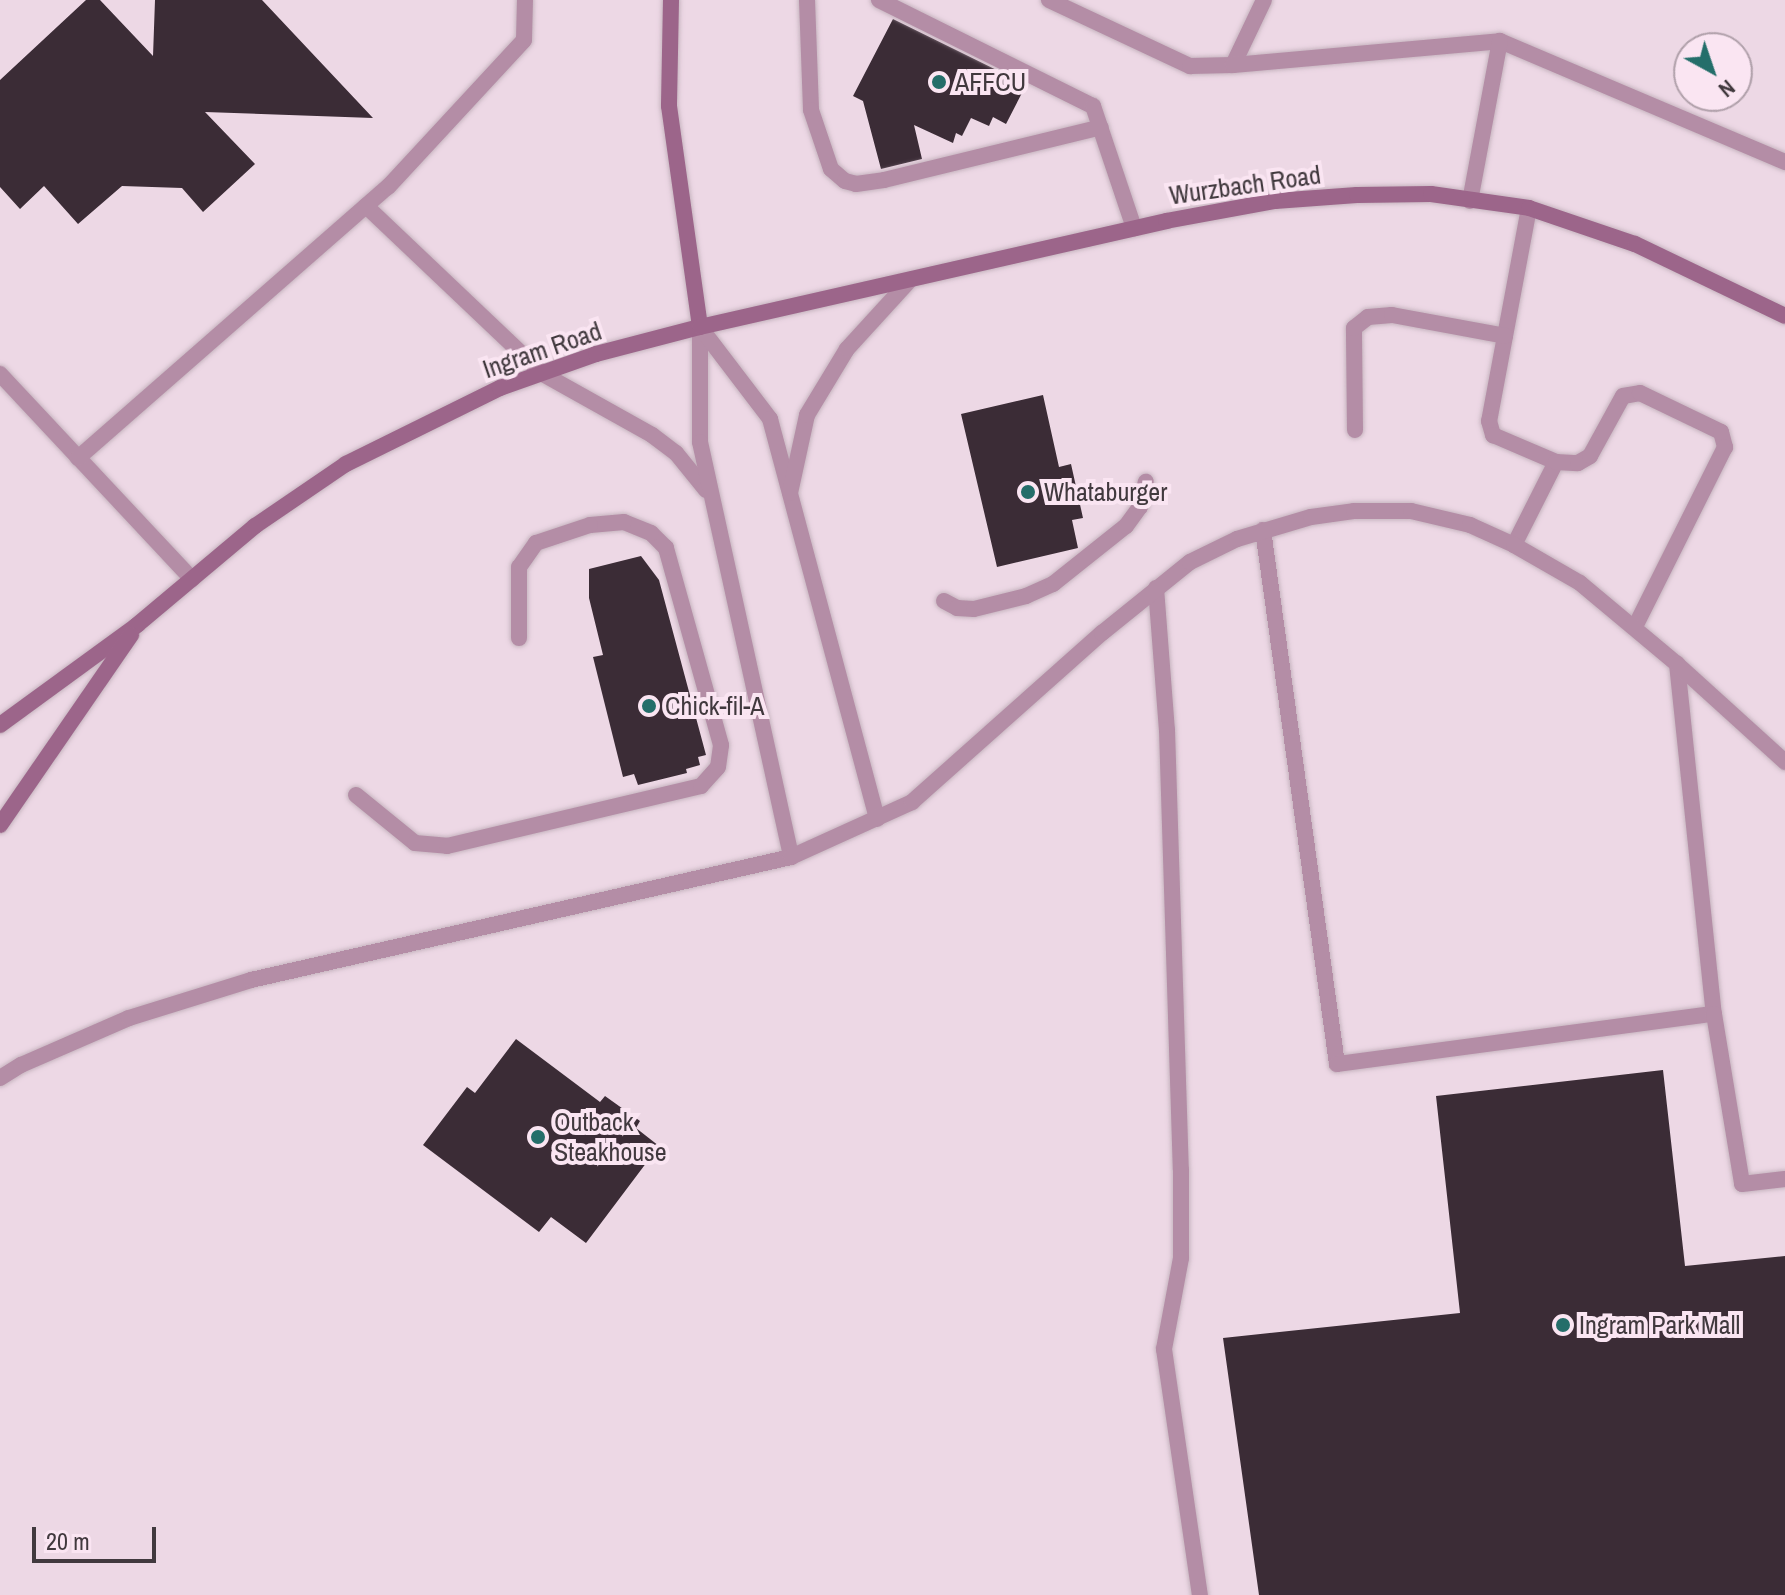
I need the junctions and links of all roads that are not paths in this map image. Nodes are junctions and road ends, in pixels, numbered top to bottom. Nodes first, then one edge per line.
1 (525, 0) edge
2 (671, 0) edge
3 (807, 0) edge
4 (879, 0) edge
5 (1049, 0) edge
6 (1264, 0) edge
7 (1500, 41) junction
8 (1233, 65) junction
9 (1101, 127) junction
10 (1785, 162) edge
11 (1470, 201) junction
12 (366, 206) junction
13 (1529, 208) junction
14 (1134, 228) junction
15 (910, 280) junction
16 (1785, 316) edge
17 (700, 327) junction
18 (1505, 336) junction
19 (0, 374) edge
20 (543, 374) junction
21 (1355, 430) dead end
22 (78, 458) junction
23 (1556, 462) junction
24 (1146, 482) dead end
25 (788, 498) junction
26 (713, 502) junction
27 (1263, 530) junction
28 (1514, 545) junction
29 (192, 579) junction
30 (1156, 588) junction
31 (944, 601) dead end
32 (137, 625) junction
33 (1635, 627) junction
34 (519, 638) dead end
35 (1677, 664) junction
36 (0, 725) edge
37 (1785, 762) edge
38 (356, 795) dead end
39 (877, 819) junction
40 (0, 825) edge
41 (791, 857) junction
42 (1714, 1014) junction
43 (0, 1078) edge
44 (1785, 1179) edge
45 (1200, 1595) edge

1 - 12 lane
2 - 17 main road
3 - 9 lane
4 - 9 lane
5 - 8 lane
6 - 8 lane
7 - 8 lane
7 - 10 lane
7 - 11 lane
9 - 14 lane
11 - 13 main road, Wurzbach Road
11 - 14 main road, Wurzbach Road
12 - 20 lane
12 - 22 lane
13 - 16 main road, Wurzbach Road
13 - 18 lane
14 - 15 main road, Wurzbach Road
15 - 17 main road, Wurzbach Road
15 - 25 lane
17 - 20 main road, Ingram Road
17 - 25 lane
17 - 26 lane
18 - 21 lane
18 - 23 lane
19 - 22 lane
20 - 26 lane
20 - 29 main road, Ingram Road
22 - 29 lane
23 - 28 lane
23 - 33 lane
24 - 31 lane
25 - 39 lane
26 - 41 lane
27 - 28 lane
27 - 30 lane
27 - 42 lane
28 - 33 lane
29 - 32 main road, Ingram Road
30 - 39 lane
30 - 45 lane
32 - 36 main road, Ingram Road
32 - 40 main road, Ingram Road
33 - 35 lane
34 - 38 lane
35 - 37 lane
35 - 42 lane
39 - 41 lane
41 - 43 lane
42 - 44 lane

